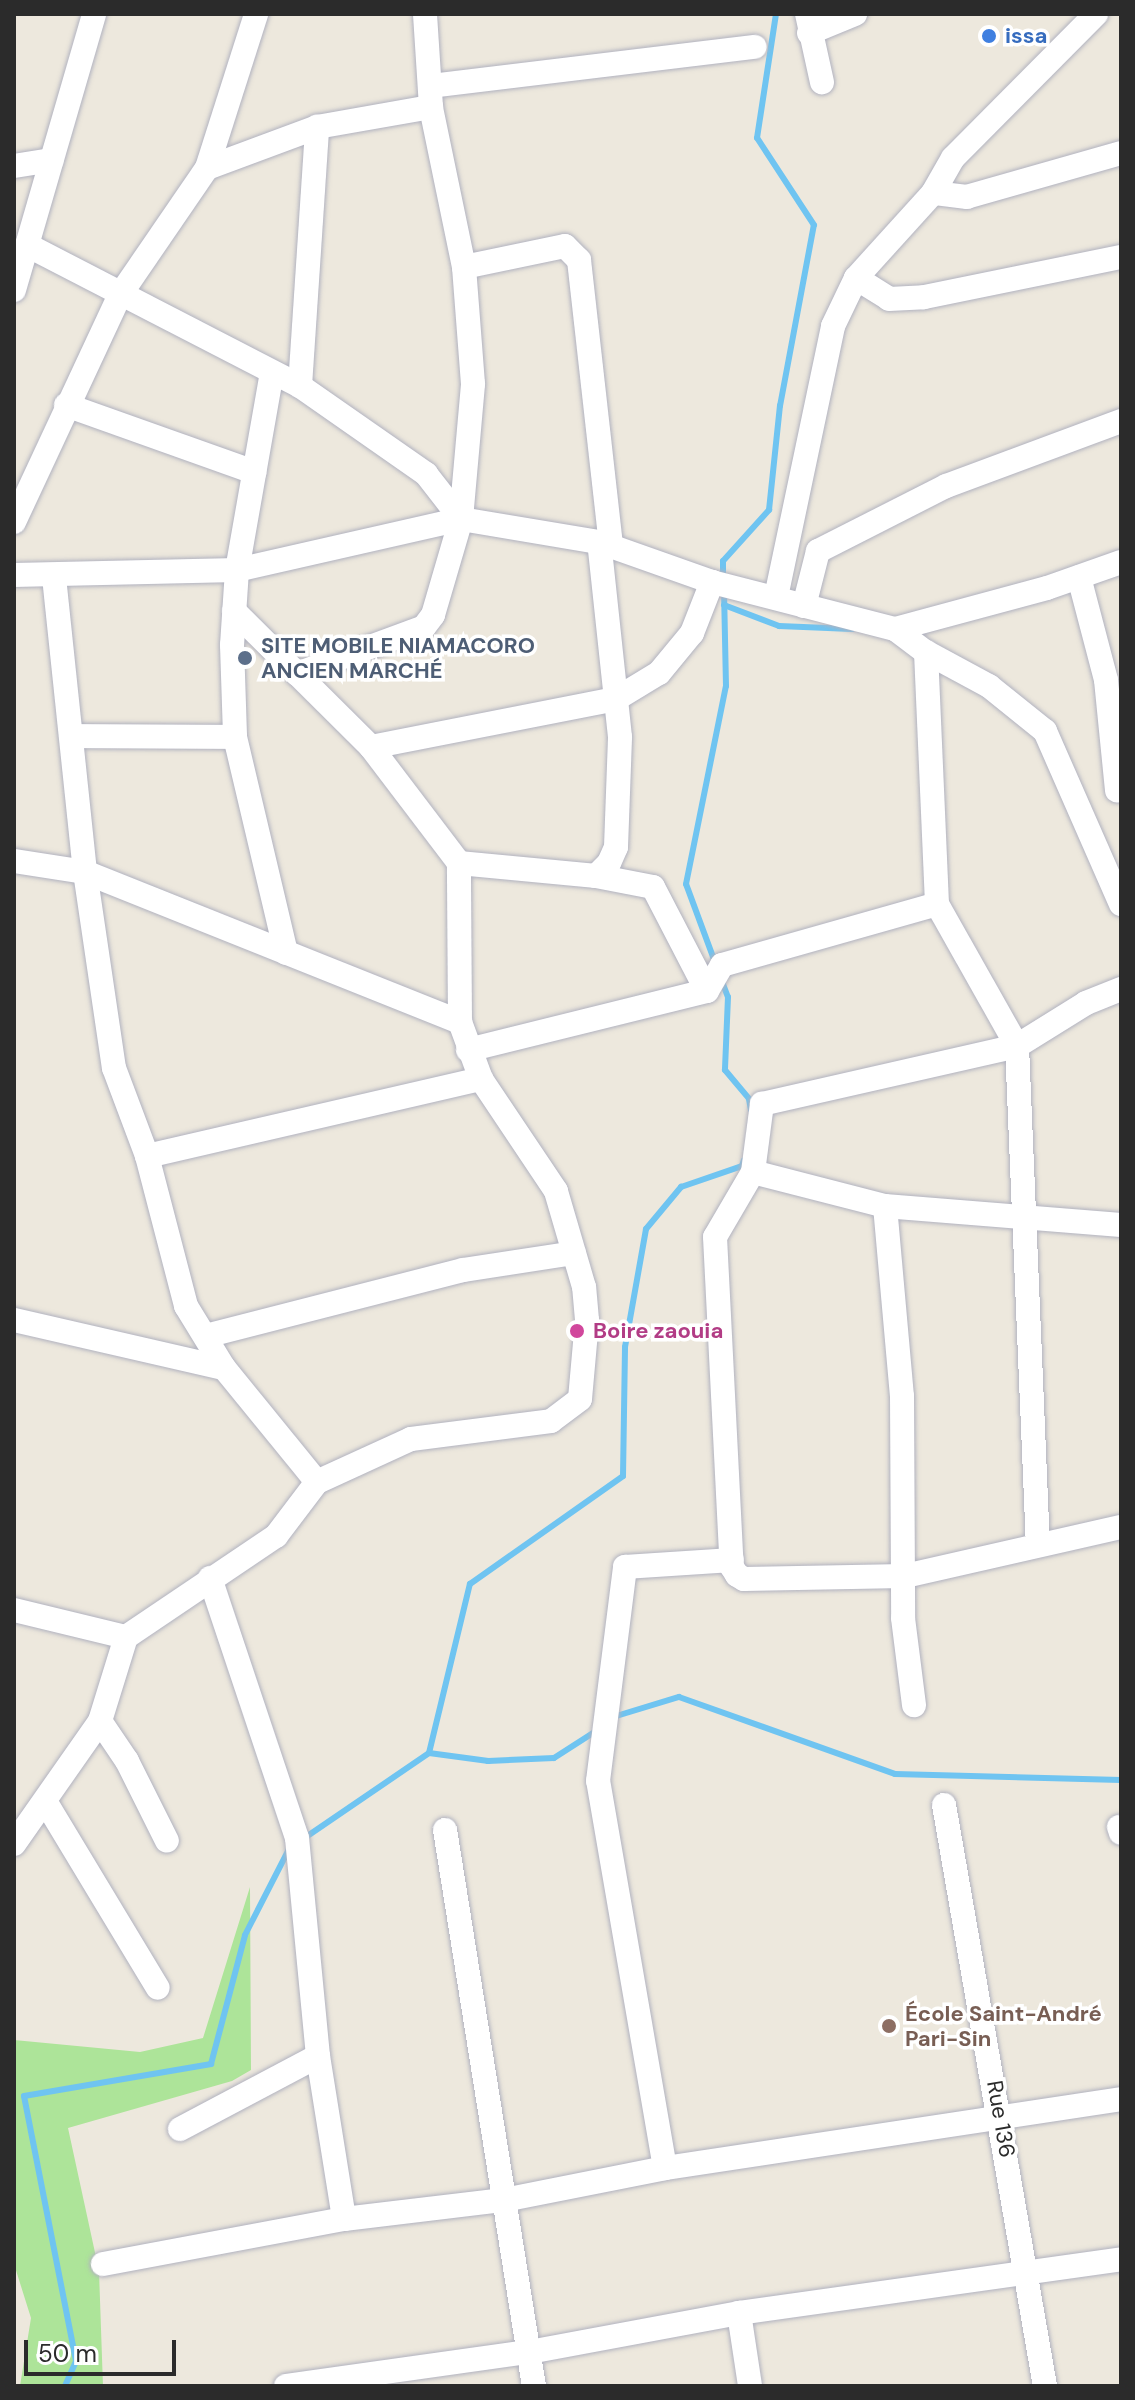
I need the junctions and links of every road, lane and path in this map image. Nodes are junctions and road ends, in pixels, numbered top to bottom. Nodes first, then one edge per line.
1 (94, 14) edge
2 (256, 14) edge
3 (425, 14) edge
4 (855, 14) edge
5 (1096, 14) edge
6 (808, 23) edge
7 (755, 47) dead end
8 (822, 82) dead end
9 (431, 96) junction
10 (317, 127) junction
11 (1121, 153) edge
12 (52, 160) junction
13 (14, 166) edge
14 (207, 168) junction
15 (933, 193) junction
16 (27, 245) junction
17 (1121, 257) edge
18 (464, 267) junction
19 (856, 278) junction
20 (14, 290) edge
21 (120, 295) junction
22 (272, 372) junction
23 (300, 386) junction
24 (66, 405) junction
25 (1121, 421) edge
26 (254, 472) junction
27 (461, 519) junction
28 (14, 522) edge
29 (605, 544) junction
30 (1121, 562) edge
31 (237, 570) junction
32 (14, 575) edge
33 (54, 577) junction
34 (1079, 577) junction
35 (712, 582) junction
36 (767, 594) junction
37 (804, 606) junction
38 (234, 611) junction
39 (895, 629) junction
40 (926, 652) junction
41 (297, 674) junction
42 (616, 699) junction
43 (71, 736) junction
44 (235, 737) junction
45 (371, 747) junction
46 (1119, 790) edge
47 (1074, 793) junction
48 (14, 861) edge
49 (459, 863) junction
50 (85, 872) junction
51 (596, 876) junction
52 (937, 904) junction
53 (1121, 904) edge
54 (286, 953) junction
55 (1121, 989) edge
56 (707, 991) junction
57 (460, 1022) junction
58 (1017, 1046) junction
59 (468, 1050) junction
60 (481, 1079) junction
61 (147, 1156) junction
62 (753, 1172) junction
63 (885, 1206) junction
64 (1023, 1219) junction
65 (1121, 1225) edge
66 (574, 1253) junction
67 (14, 1320) edge
68 (206, 1336) junction
69 (224, 1368) junction
70 (317, 1482) junction
71 (1121, 1527) edge
72 (1038, 1545) junction
73 (732, 1560) junction
74 (905, 1576) junction
75 (210, 1578) junction
76 (14, 1610) edge
77 (126, 1637) junction
78 (914, 1705) dead end
79 (100, 1721) junction
80 (45, 1801) junction
81 (944, 1805) dead end
82 (445, 1830) dead end
83 (167, 1841) dead end
84 (14, 1844) edge
85 (158, 1988) dead end
86 (318, 2056) junction
87 (1121, 2099) edge
88 (1001, 2118) junction
89 (180, 2129) dead end
90 (665, 2168) junction
91 (504, 2200) junction
92 (344, 2219) junction
93 (1121, 2259) edge
94 (103, 2264) dead end
95 (1028, 2274) junction
96 (739, 2313) junction
97 (529, 2352) junction
98 (302, 2384) edge
99 (534, 2386) edge
100 (750, 2386) edge
101 (1045, 2386) edge

1 - 12 street
2 - 14 street
3 - 9 street
4 - 6 street
5 - 15 street
6 - 8 street
7 - 9 street
9 - 10 street
9 - 18 street
10 - 14 street
10 - 23 street
11 - 15 street
12 - 13 street
12 - 16 street
14 - 21 street
15 - 19 street
16 - 20 street
16 - 21 street
17 - 19 street
18 - 27 street
18 - 29 street
19 - 36 street
21 - 22 street
21 - 24 street
22 - 23 street
22 - 26 street
23 - 27 street
24 - 26 street
24 - 28 street
25 - 37 street
26 - 31 street
27 - 29 street
27 - 31 street
27 - 41 street
29 - 35 street
29 - 42 street
30 - 34 street
31 - 33 street
31 - 38 street
32 - 33 street
33 - 43 street
34 - 39 street
34 - 46 street
35 - 36 street
35 - 42 street
36 - 37 street
37 - 39 street
38 - 41 street
38 - 44 street
39 - 40 street
40 - 47 street
40 - 52 street
41 - 45 street
42 - 45 street
42 - 51 street
43 - 44 street
43 - 50 street
44 - 54 street
45 - 49 street
46 - 47 street
47 - 53 street
48 - 50 street
49 - 51 street
49 - 57 street
50 - 54 street
50 - 61 street
51 - 56 street
52 - 56 street
52 - 58 street
54 - 57 street
55 - 58 street
56 - 59 street
57 - 59 street
58 - 62 street
58 - 64 street
59 - 60 street
60 - 61 street
60 - 66 street
61 - 68 street
62 - 63 street
62 - 73 street
63 - 64 street
63 - 74 street
64 - 65 street
64 - 72 street
66 - 68 street
66 - 70 street
67 - 69 street
68 - 69 street
69 - 70 street
70 - 75 street
71 - 72 street
72 - 74 street
73 - 74 street
73 - 90 street
74 - 78 street
75 - 77 street
75 - 86 street
76 - 77 street
77 - 79 street
79 - 80 street
79 - 83 street
80 - 84 street
80 - 85 street
81 - 88 street, Rue 136
82 - 91 street
86 - 89 street
86 - 92 street
87 - 88 street
88 - 90 street
88 - 95 street, Rue 136
90 - 91 street
91 - 92 street
91 - 97 street
92 - 94 street
93 - 95 street
95 - 96 street
95 - 101 street, Rue 136
96 - 97 street
96 - 100 street
97 - 98 street
97 - 99 street

